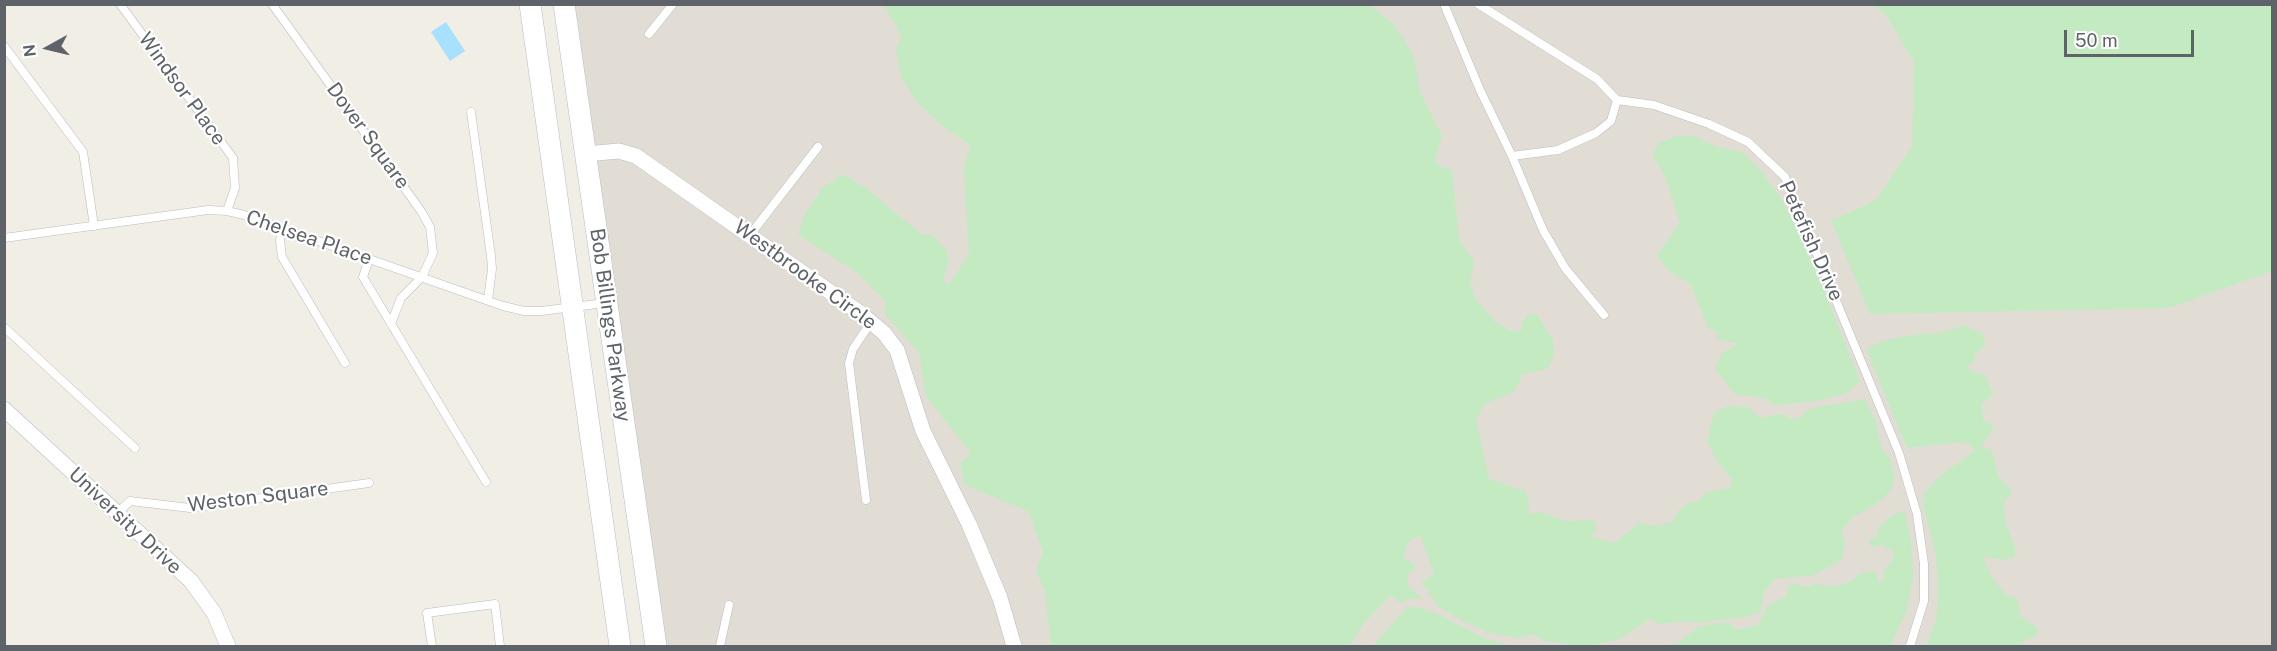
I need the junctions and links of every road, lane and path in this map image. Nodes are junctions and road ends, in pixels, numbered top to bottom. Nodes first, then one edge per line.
1 (120, 4) edge
2 (272, 4) edge
3 (530, 4) edge
4 (564, 4) edge
5 (672, 4) edge
6 (1444, 4) edge
7 (1478, 4) edge
8 (649, 34) dead end
9 (4, 46) edge
10 (1617, 100) junction
11 (471, 112) dead end
12 (818, 147) dead end
13 (585, 154) junction
14 (1512, 156) junction
15 (227, 211) junction
16 (94, 226) junction
17 (283, 229) junction
18 (750, 235) junction
19 (4, 238) edge
20 (369, 259) junction
21 (422, 277) junction
22 (488, 300) junction
23 (607, 303) junction
24 (573, 307) junction
25 (1604, 315) dead end
26 (871, 322) junction
27 (391, 324) junction
28 (4, 327) edge
29 (345, 363) dead end
30 (4, 410) edge
31 (135, 448) dead end
32 (486, 482) dead end
33 (369, 483) dead end
34 (866, 500) dead end
35 (117, 513) junction
36 (729, 605) dead end
37 (228, 646) edge
38 (432, 646) edge
39 (500, 646) edge
40 (620, 646) edge
41 (656, 646) edge
42 (720, 646) edge
43 (1014, 646) edge
44 (1910, 646) edge

1 - 15 lane, Windsor Place
2 - 21 lane, Dover Square
3 - 24 main road, Bob Billings Parkway
4 - 13 main road, Bob Billings Parkway
5 - 8 lane
6 - 14 lane
7 - 10 lane
9 - 16 lane
10 - 14 lane
10 - 44 lane, Petefish Drive
11 - 22 lane
12 - 18 lane
13 - 18 street, Westbrooke Circle
13 - 23 main road, Bob Billings Parkway
14 - 25 lane
15 - 16 lane, Chelsea Place
15 - 17 lane, Chelsea Place
16 - 19 lane, Chelsea Place
17 - 20 lane, Chelsea Place
17 - 29 lane
18 - 26 street, Westbrooke Circle
20 - 21 lane, Chelsea Place
20 - 27 lane
21 - 22 lane, Chelsea Place
21 - 27 lane
22 - 24 lane, Chelsea Place
23 - 24 lane, Chelsea Place
23 - 41 main road, Bob Billings Parkway
24 - 40 main road, Bob Billings Parkway
26 - 34 lane
26 - 43 street, Westbrooke Circle
27 - 32 lane
28 - 31 lane
30 - 35 street, University Drive
33 - 35 lane, Weston Square
35 - 37 street, University Drive
36 - 42 lane
38 - 39 lane

